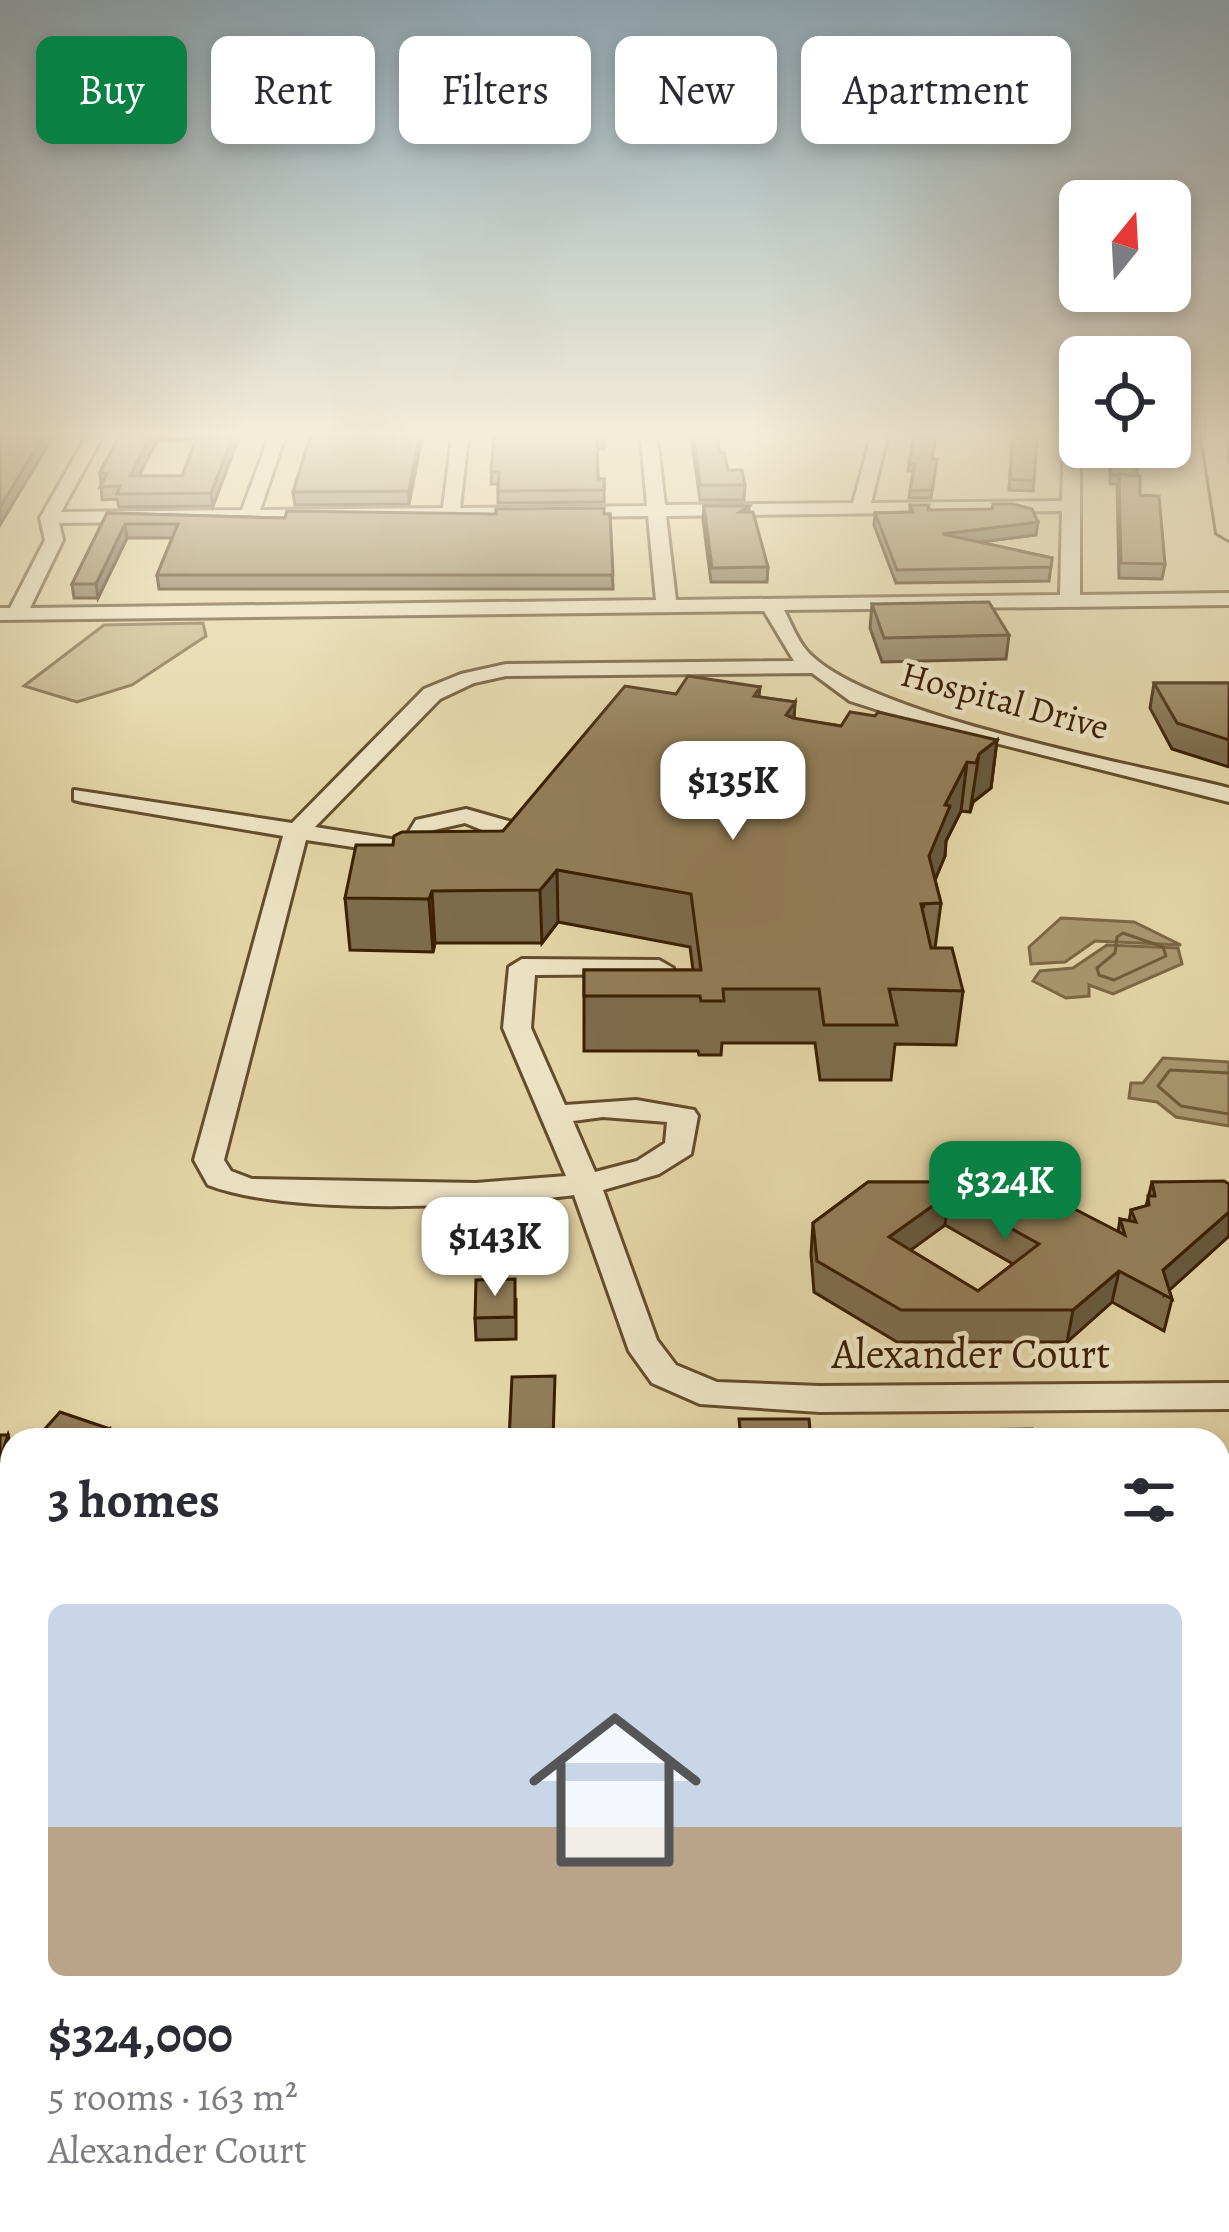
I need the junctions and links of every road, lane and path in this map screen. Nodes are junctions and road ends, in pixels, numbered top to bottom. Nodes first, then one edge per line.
1 (52, 541) edge
2 (660, 541) edge
3 (1071, 541) edge
4 (1229, 599) edge
5 (1070, 601) junction
6 (667, 607) junction
7 (772, 607) junction
8 (9, 614) edge
9 (816, 667) junction
10 (1182, 787) junction
11 (82, 795) dead end
12 (1229, 795) edge
13 (1229, 808) edge
14 (296, 832) junction
15 (417, 847) edge
16 (659, 968) edge
17 (556, 1116) junction
18 (585, 1182) junction
19 (1229, 1396) edge

1 - 8 street
2 - 6 street
3 - 5 street
4 - 5 street
5 - 7 street
6 - 7 street
6 - 8 street
7 - 9 street
9 - 10 street, Hospital Drive
9 - 14 street
10 - 12 street, Hospital Drive
10 - 13 street, Hospital Drive
11 - 14 street
14 - 15 street
14 - 18 street
16 - 17 street
17 - 18 street
17 - 18 street
18 - 19 street, Alexander Court

